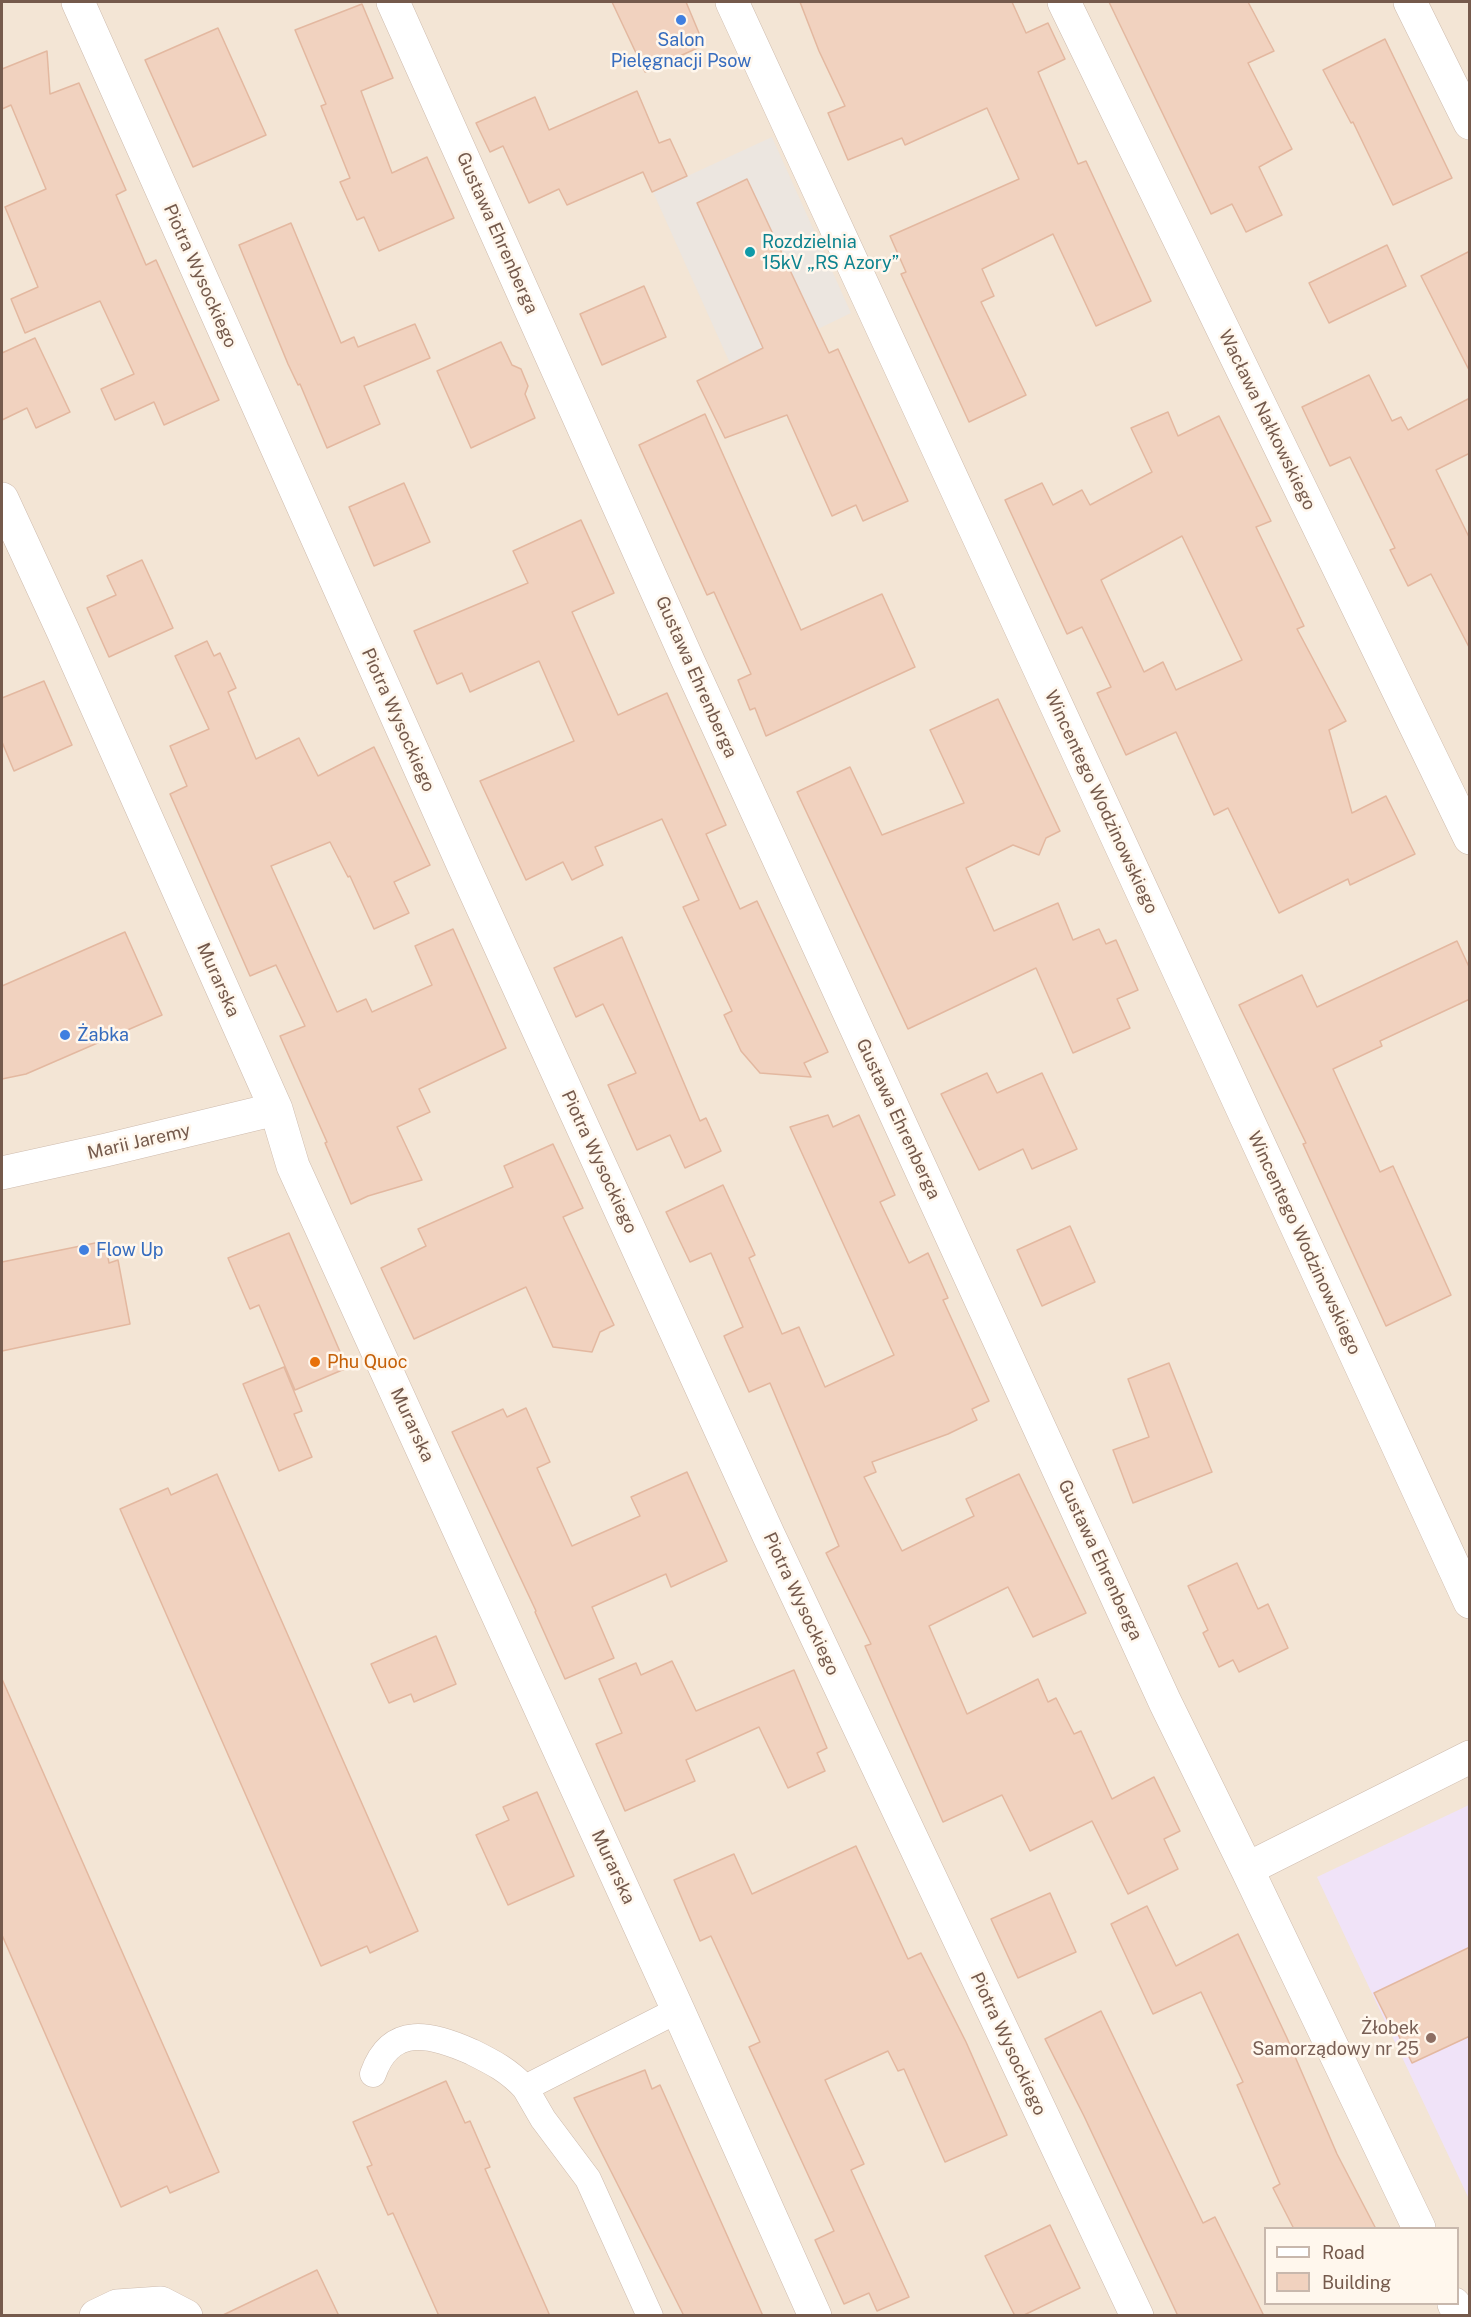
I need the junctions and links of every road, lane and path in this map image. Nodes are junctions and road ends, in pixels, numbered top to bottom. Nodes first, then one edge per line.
1 (78, 2) edge
2 (393, 2) edge
3 (732, 2) edge
4 (1064, 2) edge
5 (1410, 2) edge
6 (1470, 123) edge
7 (2, 499) edge
8 (1470, 838) edge
9 (276, 1109) junction
10 (2, 1173) edge
11 (1470, 1602) edge
12 (1470, 1757) edge
13 (1247, 1869) junction
14 (678, 2010) junction
15 (373, 2074) dead end
16 (525, 2088) junction
17 (1418, 2227) edge
18 (96, 2316) edge
19 (186, 2316) edge
20 (650, 2316) edge
21 (815, 2316) edge
22 (1137, 2316) edge

1 - 22 street, Piotra Wysockiego
2 - 13 street, Gustawa Ehrenberga
3 - 11 street, Wincentego Wodzinowskiego
4 - 8 street, Wacława Nałkowskiego
5 - 6 street
7 - 9 street, Murarska
9 - 10 street, Marii Jaremy
9 - 14 street, Murarska
12 - 13 street
13 - 17 street, Gustawa Ehrenberga
14 - 16 lane
14 - 21 street, Murarska
15 - 16 lane
16 - 20 lane
18 - 19 street

